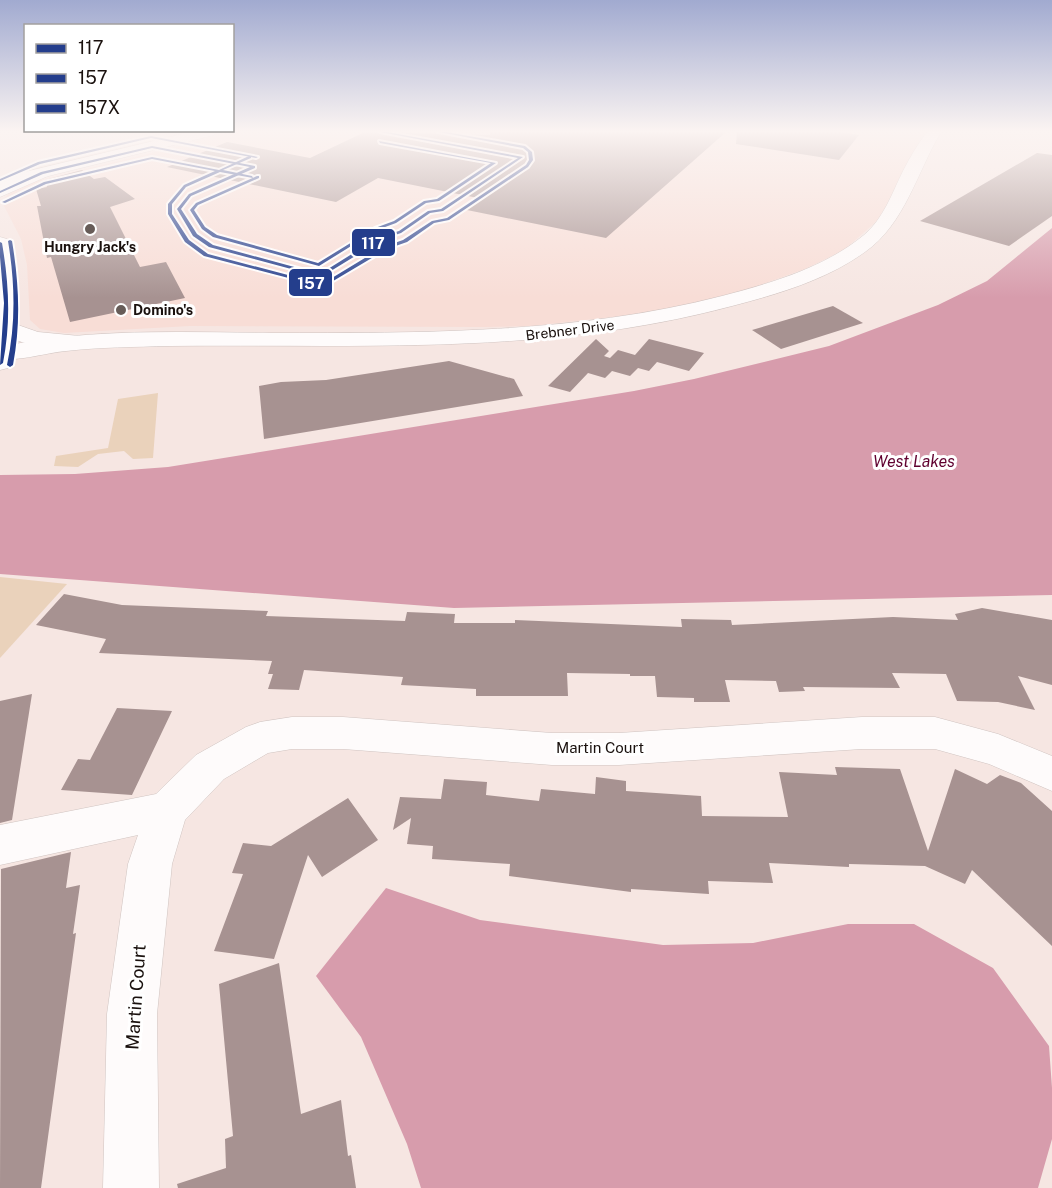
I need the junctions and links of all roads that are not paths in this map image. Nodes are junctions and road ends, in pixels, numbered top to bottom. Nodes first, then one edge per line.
1 (903, 187) edge
2 (0, 243) edge
3 (6, 328) junction
4 (82, 342) junction
5 (128, 342) junction
6 (1, 361) edge
7 (1052, 774) edge
8 (167, 810) junction
9 (0, 845) edge
10 (131, 1188) edge

1 - 5 street, Brebner Drive
2 - 3 street
3 - 4 street
3 - 6 street
4 - 5 street, Brebner Drive
4 - 6 street, Brebner Drive
5 - 6 street, Brebner Drive
7 - 8 street, Martin Court
8 - 9 street
8 - 10 street, Martin Court

